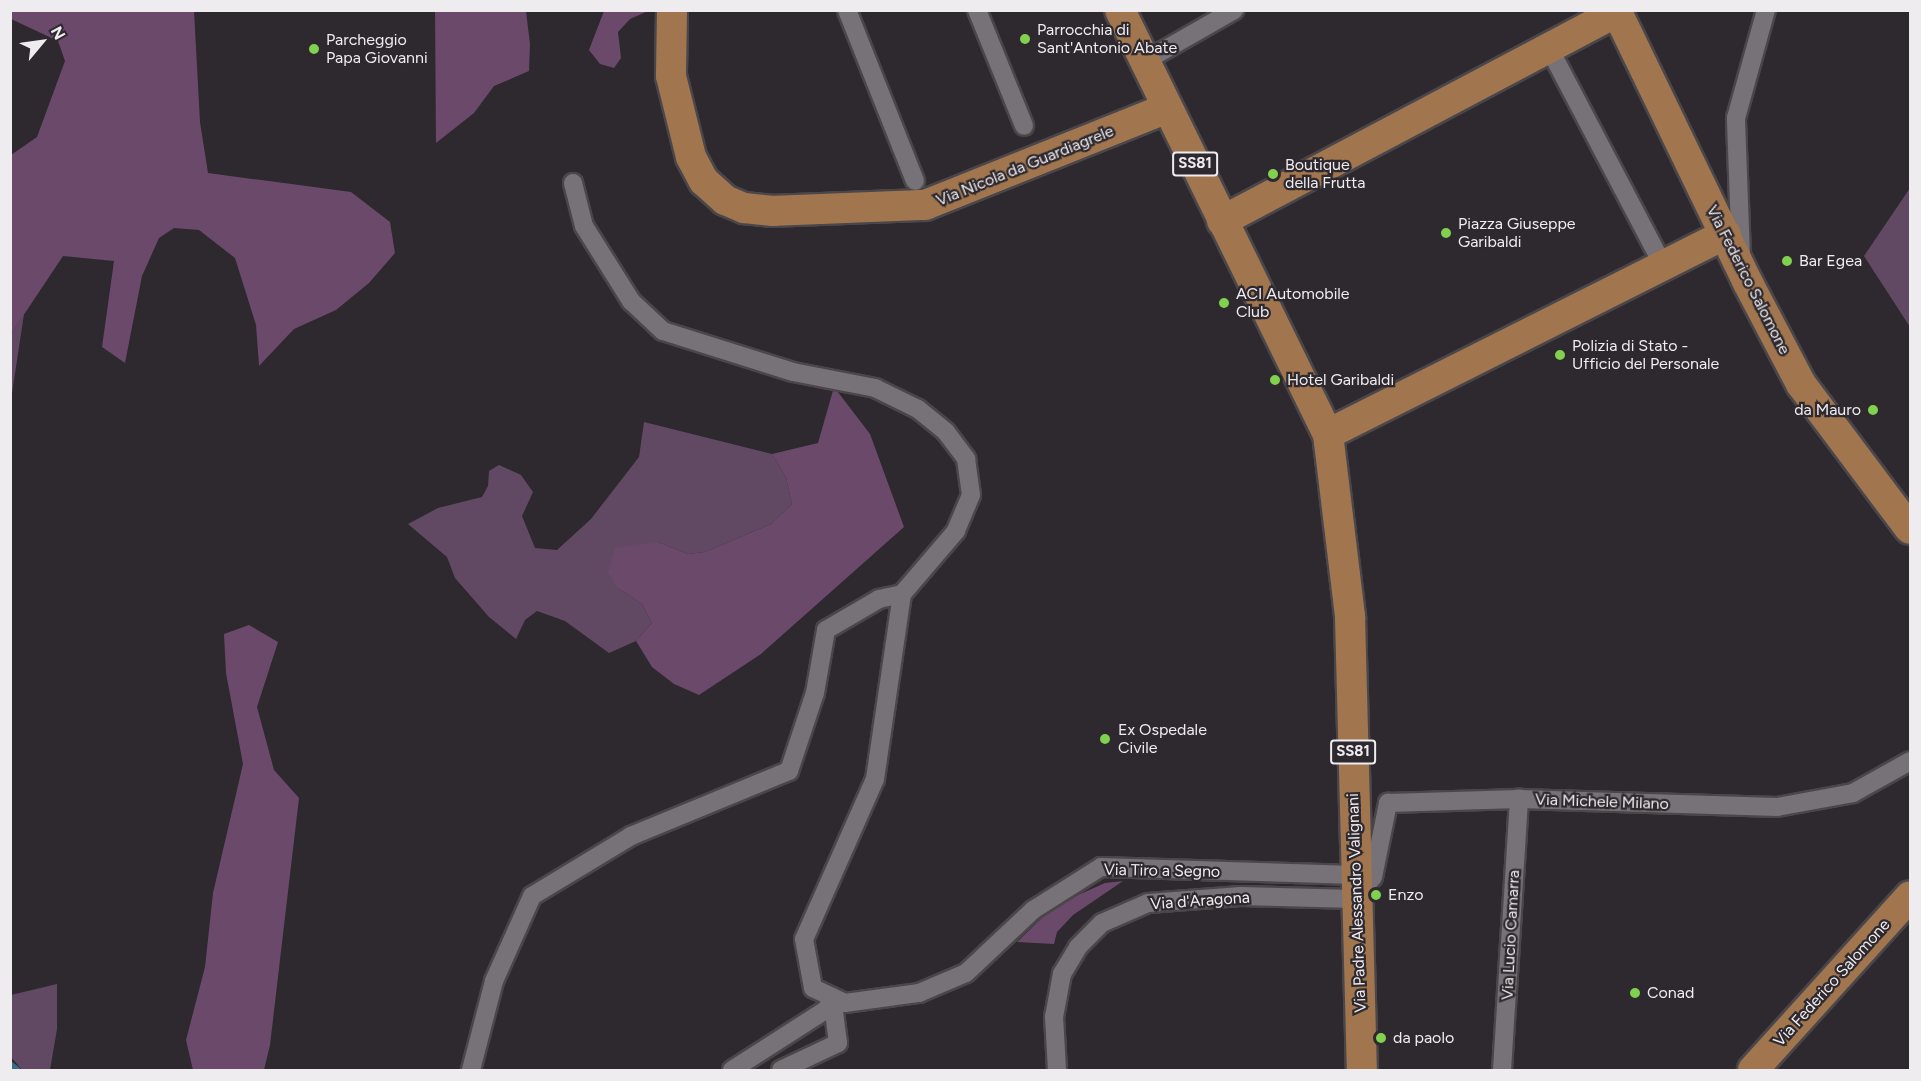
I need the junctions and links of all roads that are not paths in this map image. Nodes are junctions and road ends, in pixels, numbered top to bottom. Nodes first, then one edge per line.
1 (672, 10) edge
2 (848, 10) edge
3 (977, 10) edge
4 (1120, 10) edge
5 (1234, 10) edge
6 (1766, 10) edge
7 (1549, 48) junction
8 (1145, 61) junction
9 (1167, 108) junction
10 (1024, 126) dead end
11 (915, 181) dead end
12 (573, 183) dead end
13 (1222, 221) junction
14 (1725, 234) junction
15 (1663, 266) junction
16 (1742, 271) junction
17 (1328, 434) junction
18 (1911, 529) edge
19 (902, 594) junction
20 (1911, 761) edge
21 (1519, 800) junction
22 (1355, 887) junction
23 (1911, 896) edge
24 (832, 997) junction
25 (471, 1071) edge
26 (732, 1071) edge
27 (781, 1071) edge
28 (1057, 1071) edge
29 (1362, 1071) edge
30 (1502, 1071) edge
31 (1753, 1071) edge

1 - 9 main road, Via Nicola da Guardiagrele
2 - 11 street
3 - 10 street
4 - 8 main road
5 - 8 street
6 - 16 street
7 - 13 main road
7 - 14 main road, Via Federico Salomone
7 - 15 street
8 - 9 main road
9 - 13 main road, SS81
12 - 19 street
13 - 17 main road, Via Padre Alessandro Valignani / SS81
14 - 15 main road
14 - 16 main road, Via Federico Salomone
15 - 17 main road
16 - 18 main road, Via Federico Salomone
17 - 22 main road, Via Padre Alessandro Valignani / SS81
19 - 24 street
19 - 25 street
20 - 21 street, Via Michele Milano
21 - 22 street, Via Michele Milano
21 - 30 street, Via Lucio Camarra
22 - 24 street, Via Tiro a Segno
22 - 28 street, Via d'Aragona
22 - 29 main road, Via Padre Alessandro Valignani / SS81
23 - 31 main road, Via Federico Salomone
24 - 26 street
24 - 27 street

